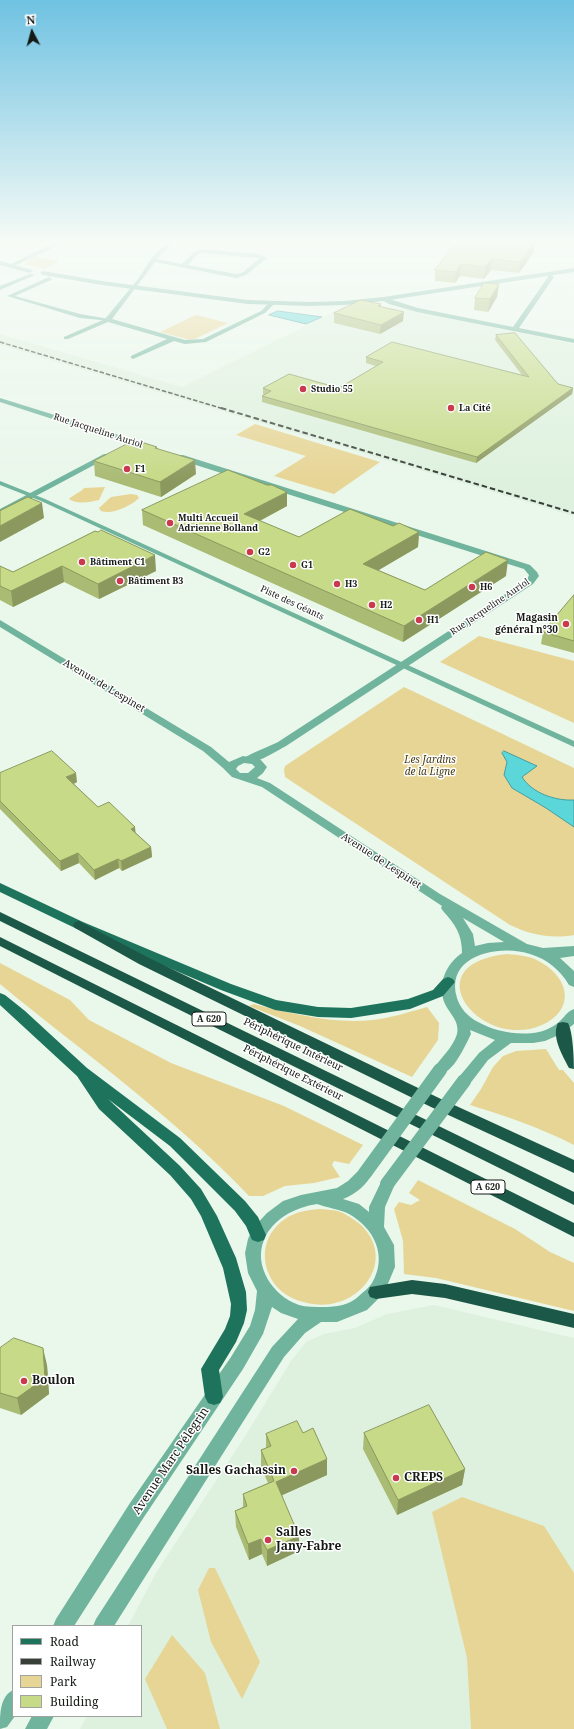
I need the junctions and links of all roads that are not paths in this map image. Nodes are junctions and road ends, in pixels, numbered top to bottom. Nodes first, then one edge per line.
1 (106, 321) edge
2 (110, 321) edge
3 (245, 321) edge
4 (472, 321) edge
5 (521, 321) edge
6 (515, 329) junction
7 (66, 338) dead end
8 (172, 339) junction
9 (574, 341) edge
10 (133, 357) dead end
11 (0, 400) edge
12 (134, 442) junction
13 (155, 449) edge
14 (169, 454) edge
15 (0, 482) edge
16 (32, 495) junction
17 (0, 512) edge
18 (0, 623) edge
19 (404, 665) junction
20 (574, 744) edge
21 (207, 749) junction
22 (274, 749) junction
23 (245, 759) junction
24 (231, 769) junction
25 (260, 769) junction
26 (243, 776) junction
27 (266, 785) junction
28 (0, 887) edge
29 (436, 898) junction
30 (0, 916) edge
31 (79, 925) junction
32 (0, 941) edge
33 (523, 947) junction
34 (574, 951) edge
35 (542, 953) junction
36 (468, 955) junction
37 (448, 982) junction
38 (574, 982) edge
39 (0, 998) edge
40 (574, 1014) edge
41 (462, 1016) junction
42 (563, 1027) junction
43 (509, 1038) junction
44 (574, 1064) edge
45 (82, 1072) junction
46 (574, 1167) edge
47 (320, 1199) junction
48 (574, 1199) edge
49 (377, 1226) junction
50 (574, 1230) edge
51 (258, 1235) junction
52 (265, 1290) junction
53 (376, 1292) junction
54 (315, 1316) junction
55 (574, 1320) edge
56 (214, 1397) junction
57 (64, 1625) edge
58 (104, 1625) edge
59 (12, 1702) edge
60 (43, 1717) edge
61 (0, 1720) edge
62 (35, 1729) edge

1 - 7 street
2 - 8 street
3 - 8 street
4 - 6 street
5 - 6 street
6 - 9 street
8 - 10 street
11 - 12 street, Rue Jacqueline Auriol
12 - 13 street, Rue Jacqueline Auriol
12 - 16 street
14 - 19 street, Rue Jacqueline Auriol
15 - 16 street, Piste des Géants
16 - 17 street
16 - 19 street, Piste des Géants
18 - 21 street, Avenue de Lespinet
19 - 20 street, Piste des Géants
19 - 22 street, Rue Jacqueline Auriol
21 - 23 street, Avenue de Lespinet
21 - 24 street, Avenue de Lespinet
22 - 23 street, Rue Jacqueline Auriol
22 - 25 street, Rue Jacqueline Auriol
23 - 24 street
23 - 25 street, Avenue de Lespinet
24 - 26 street, Avenue de Lespinet
25 - 26 street
25 - 27 street
26 - 27 street, Avenue de Lespinet
27 - 29 street, Avenue de Lespinet
28 - 31 main road
29 - 33 street, Avenue de Lespinet
29 - 36 street, Avenue de Lespinet
30 - 48 highway, Périphérique Intérieur / A 620
31 - 37 main road
31 - 46 highway
32 - 50 highway, Périphérique Extérieur / A 620
33 - 35 street
33 - 36 street
34 - 35 street
35 - 38 street
36 - 37 street
37 - 41 street
39 - 45 main road
40 - 42 street
41 - 43 street
41 - 47 street, bridge
42 - 43 street
42 - 44 highway
43 - 49 street, bridge
45 - 51 main road
45 - 56 main road
47 - 49 street
47 - 51 street
49 - 53 street
51 - 52 street
52 - 54 street
52 - 56 street, Avenue Marc Pélegrin
53 - 54 street
53 - 55 highway
54 - 58 street
56 - 57 street, Avenue Marc Pélegrin
59 - 61 street
60 - 62 street

